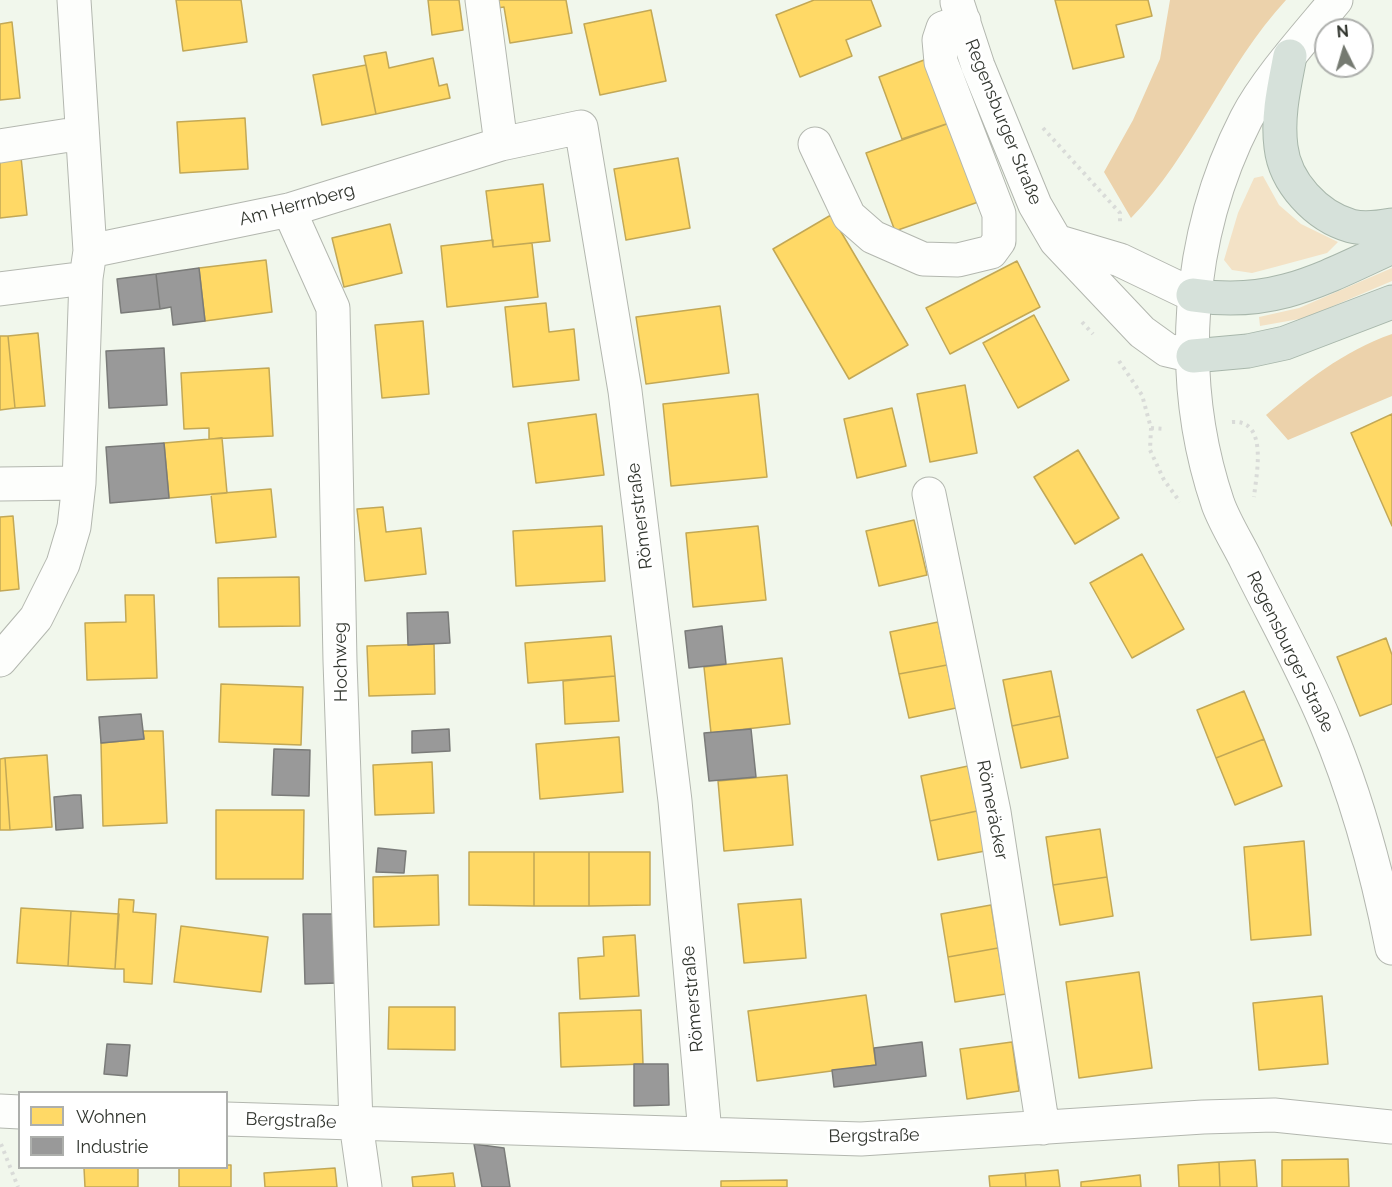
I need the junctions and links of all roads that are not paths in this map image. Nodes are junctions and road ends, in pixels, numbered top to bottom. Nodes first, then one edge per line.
1 (74, 0) edge
2 (482, 0) edge
3 (1336, 0) edge
4 (961, 11) edge
5 (1290, 56) junction
6 (82, 134) junction
7 (501, 144) junction
8 (815, 144) dead end
9 (0, 146) edge
10 (289, 210) junction
11 (1392, 225) edge
12 (1056, 241) junction
13 (1392, 247) edge
14 (88, 265) junction
15 (0, 289) edge
16 (1193, 295) junction
17 (1392, 302) edge
18 (1193, 356) junction
19 (79, 483) junction
20 (0, 484) edge
21 (929, 494) dead end
22 (0, 660) edge
23 (1392, 948) edge
24 (0, 1112) edge
25 (18, 1112) edge
26 (228, 1119) edge
27 (356, 1123) junction
28 (1392, 1127) edge
29 (1043, 1128) junction
30 (705, 1133) junction
31 (364, 1187) edge

1 - 6 street
2 - 7 street
3 - 5 street, Regensburger Straße
4 - 8 street
4 - 12 street, Regensburger Straße
5 - 11 highway
5 - 16 street, Regensburger Straße
6 - 9 street
6 - 14 street
7 - 10 street, Am Herrnberg
7 - 30 street, Römerstraße
10 - 14 street, Am Herrnberg
10 - 27 street, Hochweg
12 - 16 street
12 - 18 street, Regensburger Straße
13 - 16 highway
14 - 15 street, Am Herrnberg
14 - 19 street
16 - 18 street, Regensburger Straße
17 - 18 highway
18 - 23 street, Regensburger Straße
19 - 20 street
19 - 22 street
21 - 29 street, Römeräcker
24 - 25 street
26 - 27 street, Bergstraße
27 - 30 street, Bergstraße
27 - 31 street, Bergstraße
28 - 29 street, Bergstraße
29 - 30 street, Bergstraße

